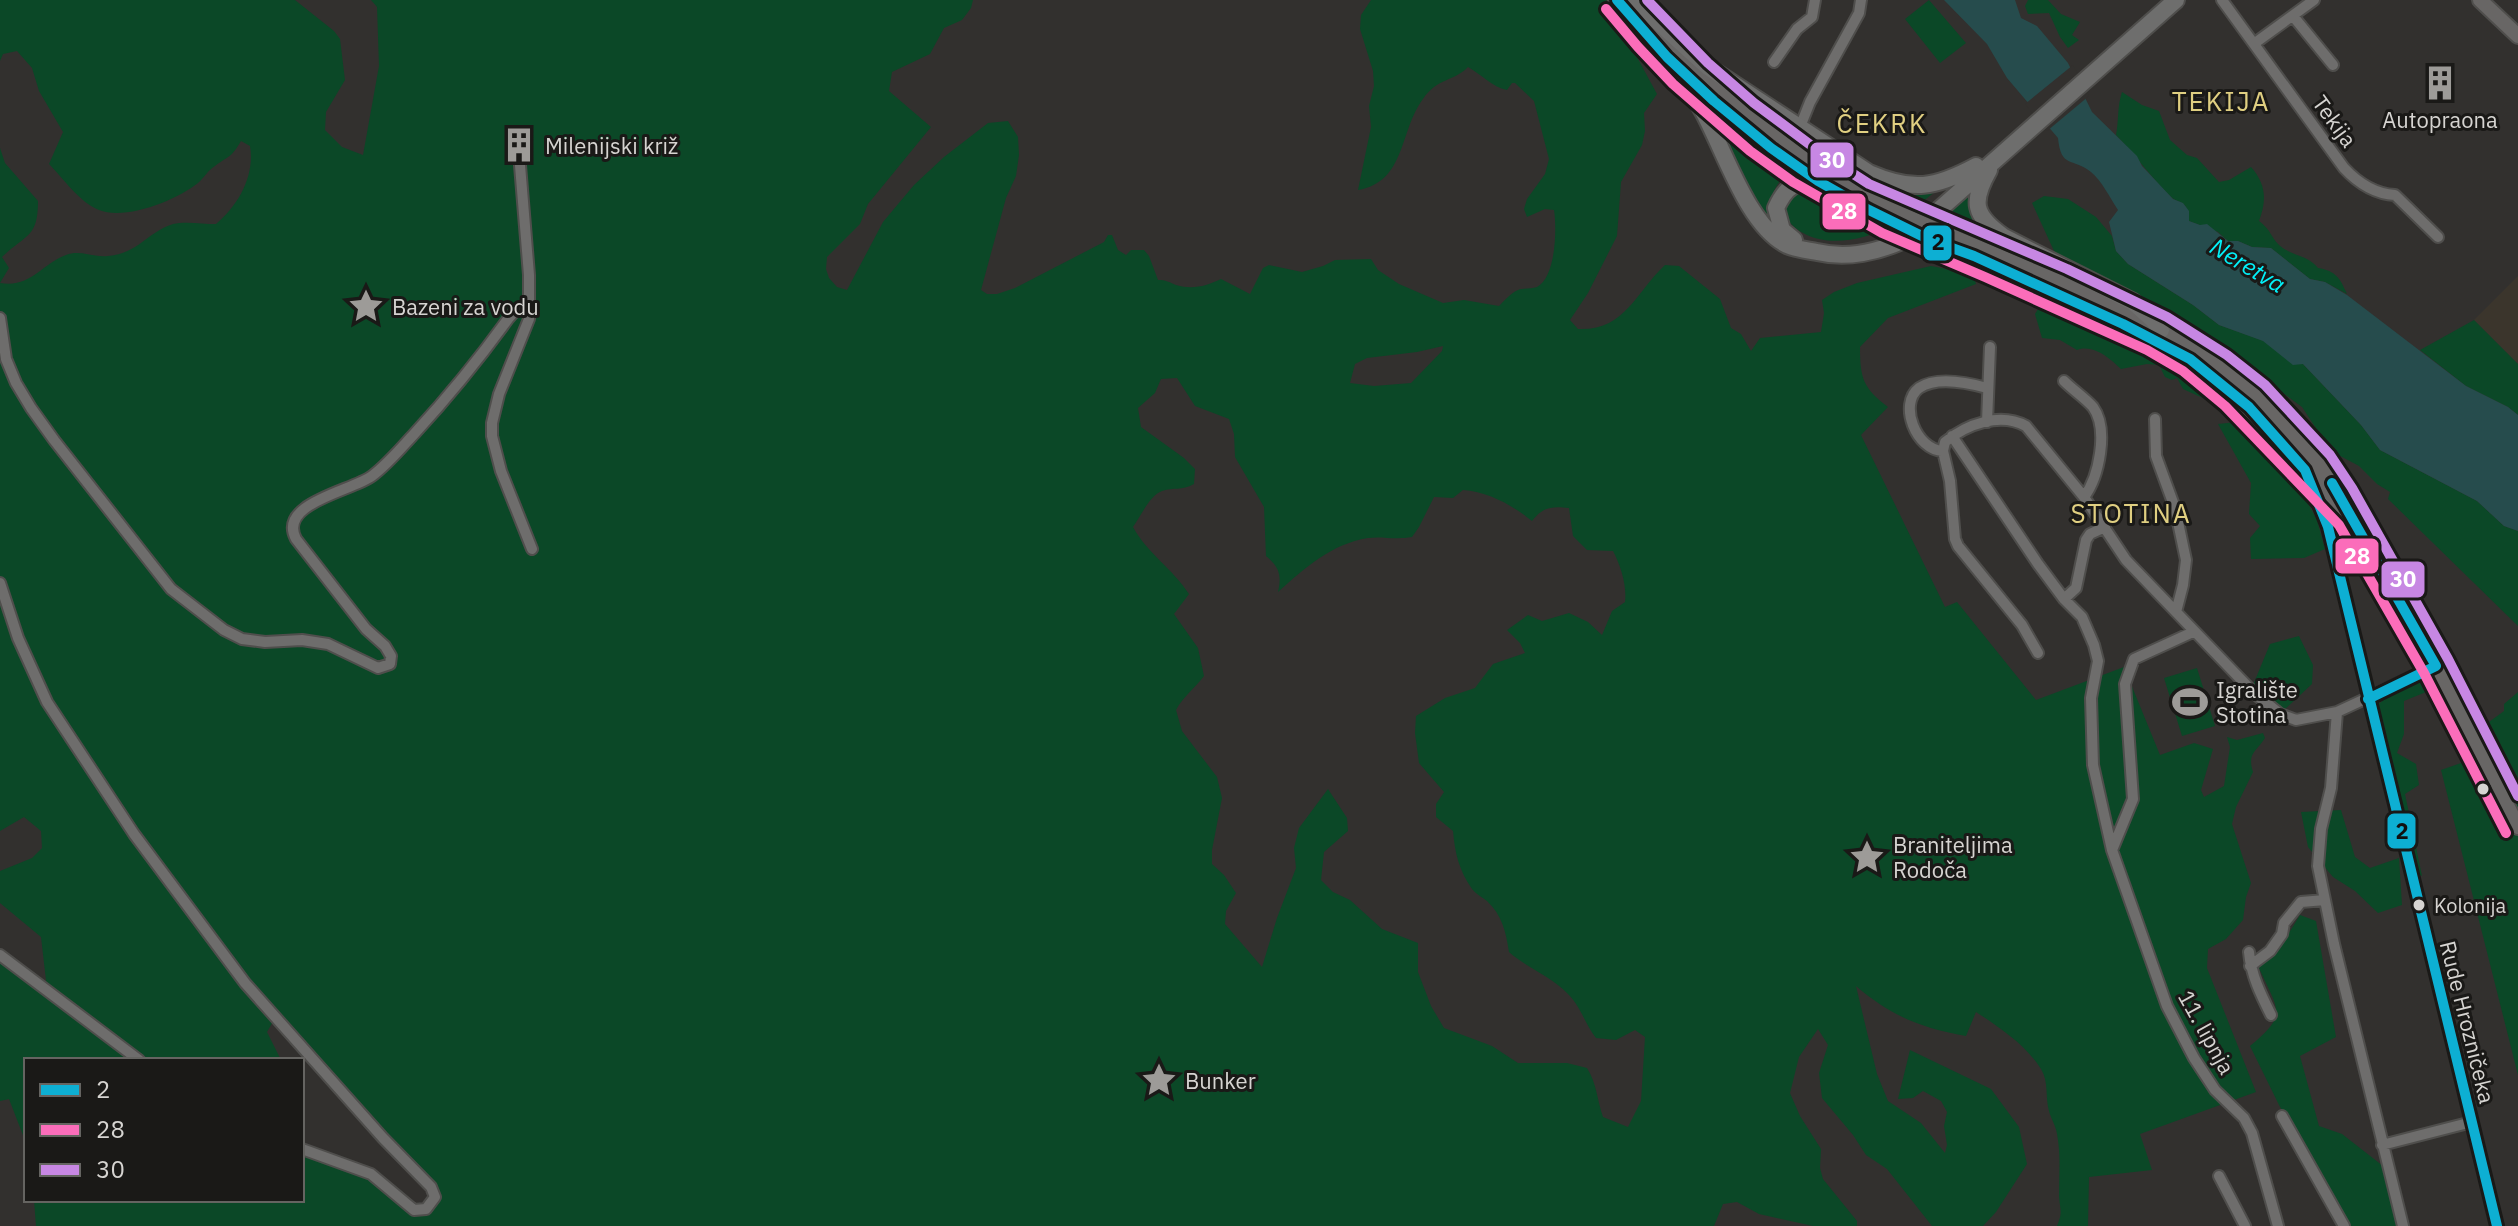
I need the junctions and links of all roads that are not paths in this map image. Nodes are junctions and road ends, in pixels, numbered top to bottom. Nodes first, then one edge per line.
1 (1617, 0) edge
2 (1632, 0) edge
3 (1815, 0) edge
4 (1861, 0) edge
5 (2176, 0) edge
6 (2222, 0) edge
7 (2314, 0) edge
8 (2480, 0) edge
9 (2293, 16) junction
10 (2518, 36) edge
11 (2255, 43) junction
12 (1667, 57) junction
13 (1774, 62) dead end
14 (2333, 65) dead end
15 (1800, 127) junction
16 (519, 153) dead end
17 (1996, 158) junction
18 (1818, 181) junction
19 (1890, 214) junction
20 (1934, 235) junction
21 (2438, 237) dead end
22 (1808, 250) junction
23 (530, 305) junction
24 (0, 318) edge
25 (2161, 330) junction
26 (1990, 347) dead end
27 (2064, 381) dead end
28 (1987, 388) junction
29 (2155, 419) dead end
30 (1987, 422) junction
31 (1952, 436) junction
32 (1943, 451) junction
33 (2305, 470) junction
34 (2084, 497) junction
35 (2350, 516) junction
36 (2105, 527) junction
37 (532, 549) dead end
38 (0, 583) edge
39 (2064, 599) junction
40 (2176, 612) junction
41 (2193, 632) junction
42 (2038, 653) dead end
43 (2436, 666) junction
44 (2368, 699) junction
45 (2337, 712) junction
46 (2518, 827) edge
47 (2112, 850) junction
48 (2325, 900) junction
49 (2249, 952) dead end
50 (0, 955) edge
51 (2250, 966) junction
52 (2271, 1015) dead end
53 (136, 1058) edge
54 (2282, 1116) dead end
55 (2472, 1122) junction
56 (2382, 1145) junction
57 (304, 1150) edge
58 (2219, 1176) dead end
59 (2245, 1226) edge
60 (2278, 1226) edge
61 (2344, 1226) edge
62 (2403, 1226) edge
63 (2497, 1226) edge

1 - 12 main road
2 - 15 main road
2 - 19 main road
3 - 13 street
4 - 15 street
5 - 17 main road
6 - 11 street, Tekija
7 - 9 street
8 - 10 main road
9 - 11 street
9 - 14 street
11 - 21 street, Tekija
12 - 18 main road
12 - 22 main road
15 - 17 main road
16 - 23 street
17 - 22 main road
17 - 25 main road
18 - 19 main road
18 - 22 main road
19 - 20 main road, bridge
20 - 25 main road
20 - 33 main road
23 - 24 street
23 - 37 street
25 - 35 main road
26 - 28 street
27 - 34 street
28 - 30 street
28 - 32 street
29 - 40 street
30 - 31 street
30 - 34 street
31 - 32 street
31 - 39 street, 11. lipnja
32 - 42 street
33 - 35 main road
33 - 44 street, Rude Hrozničeka
34 - 36 street
35 - 43 main road
36 - 39 street
36 - 40 street
38 - 57 street
39 - 47 street, 11. lipnja
40 - 41 street
41 - 45 street
41 - 47 street
43 - 44 street
43 - 46 main road
44 - 45 street
44 - 55 street, Rude Hrozničeka
45 - 48 street
47 - 60 street, 11. lipnja
48 - 51 street
48 - 56 street
49 - 51 street
50 - 53 street
51 - 52 street
54 - 61 street
55 - 56 street, Rude Hrozničeka
55 - 63 street, Rude Hrozničeka
56 - 62 street
58 - 59 street

